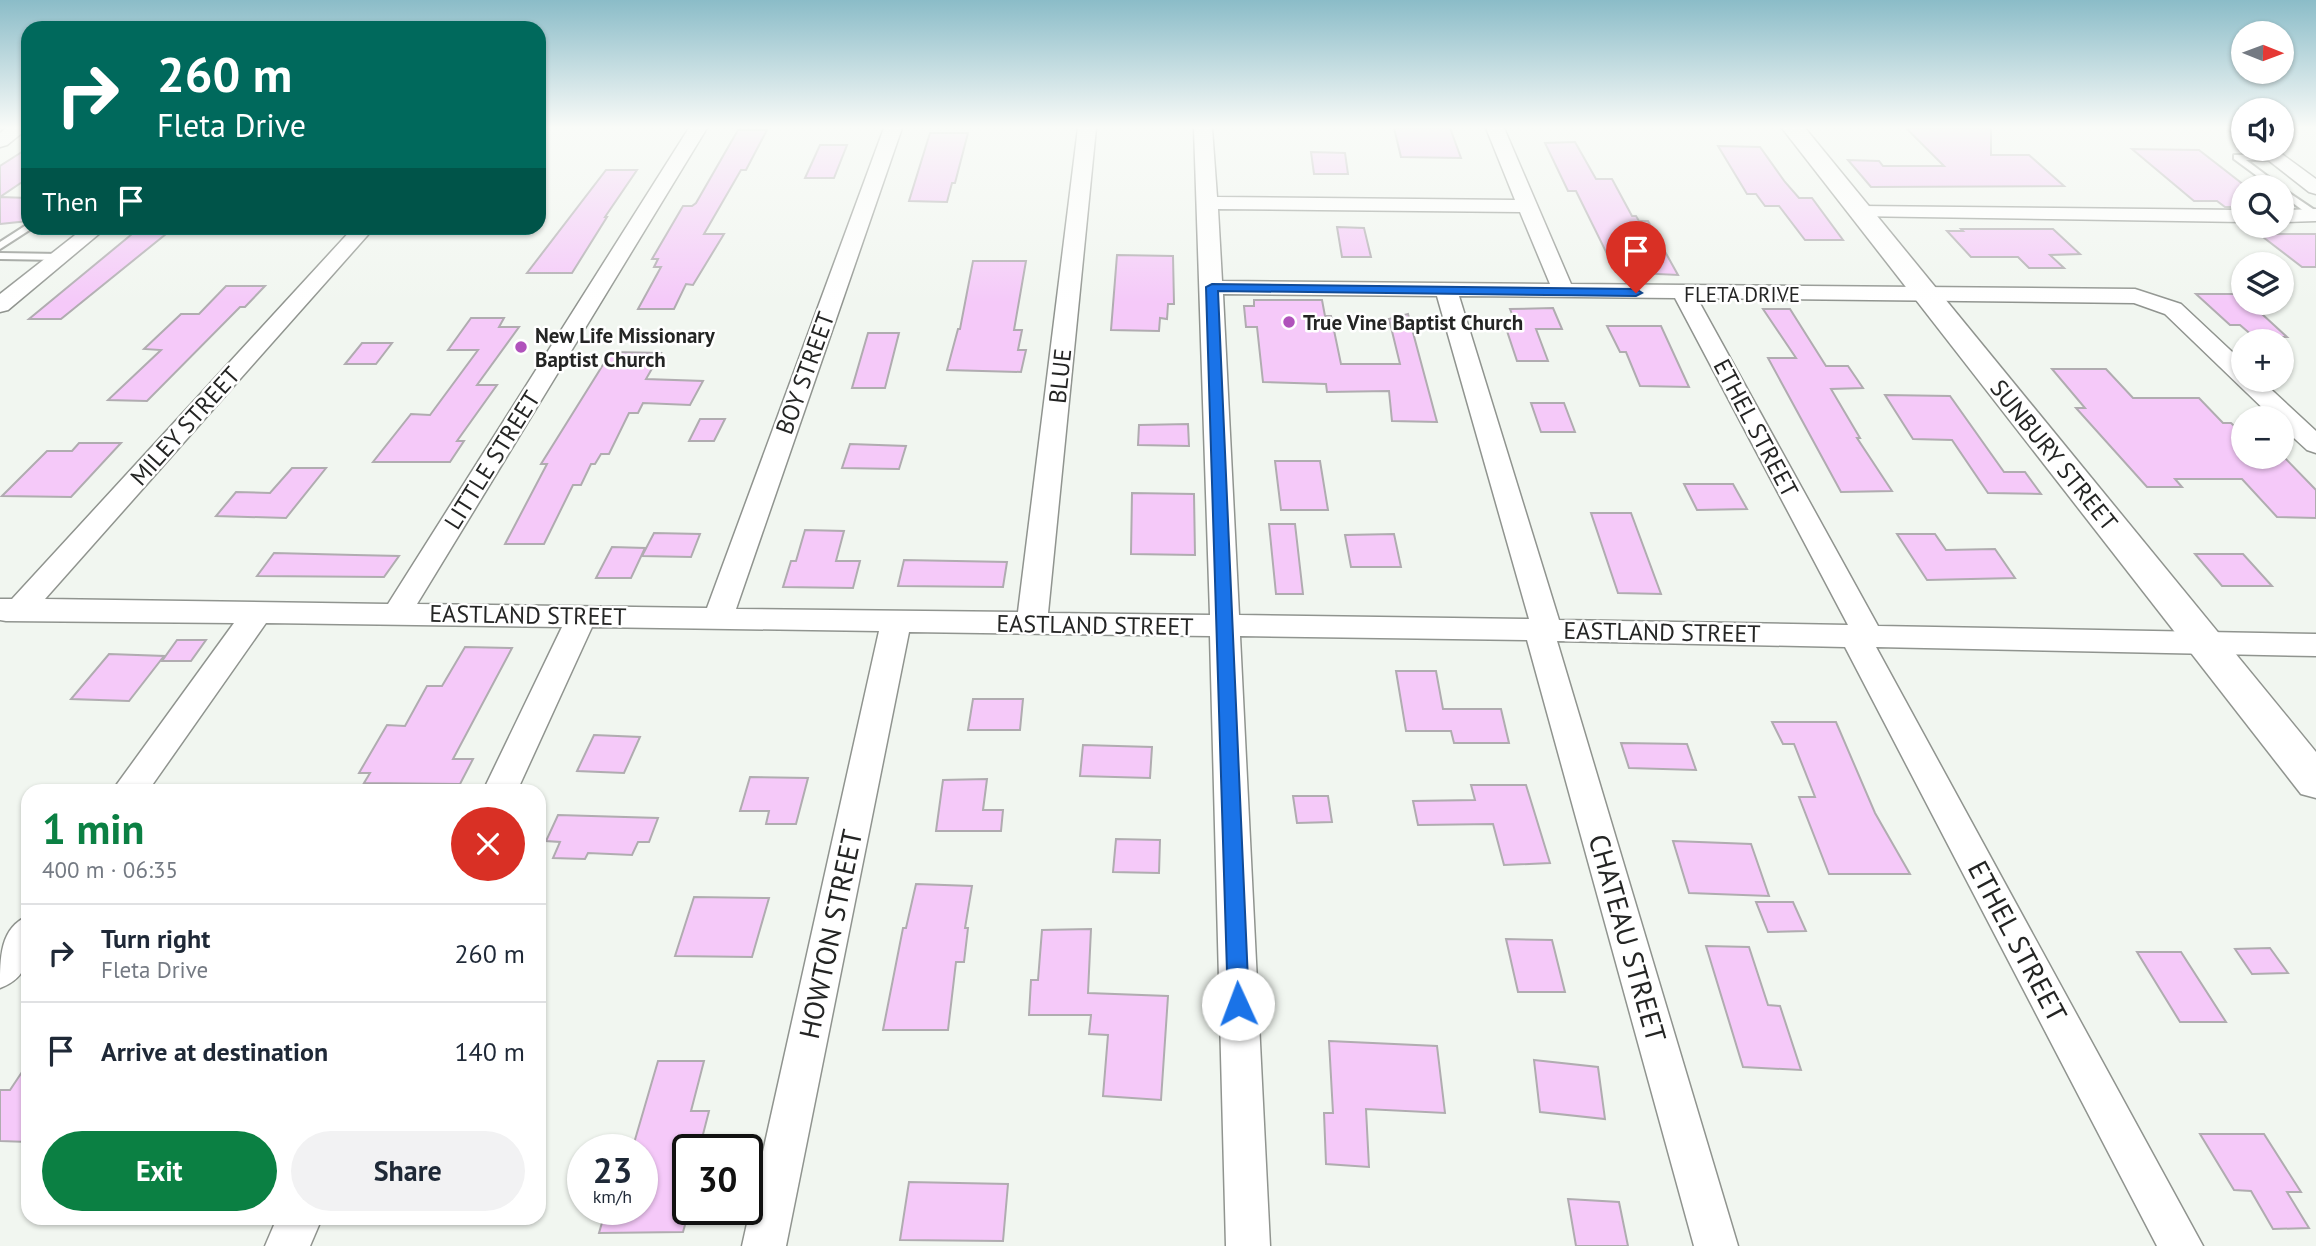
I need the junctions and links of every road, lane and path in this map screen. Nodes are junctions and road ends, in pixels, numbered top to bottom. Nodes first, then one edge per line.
1 (662, 186) edge
2 (872, 186) edge
3 (1081, 186) edge
4 (1206, 186) edge
5 (1519, 186) edge
6 (1840, 186) edge
7 (2294, 200) edge
8 (1207, 203) junction
9 (1527, 206) junction
10 (1861, 212) junction
11 (2315, 215) edge
12 (2231, 216) edge
13 (2294, 216) edge
14 (21, 232) edge
15 (87, 235) edge
16 (357, 235) edge
17 (0, 246) edge
18 (0, 256) edge
19 (60, 257) junction
20 (1212, 287) junction
21 (1446, 290) junction
22 (1564, 292) junction
23 (1683, 293) junction
24 (1926, 295) junction
25 (0, 305) edge
26 (2231, 364) edge
27 (2260, 392) edge
28 (2316, 445) edge
29 (6, 610) edge
30 (258, 612) junction
31 (397, 613) junction
32 (582, 616) junction
33 (718, 618) junction
34 (896, 622) junction
35 (1032, 623) junction
36 (1223, 628) junction
37 (1543, 630) junction
38 (1862, 636) junction
39 (2204, 643) junction
40 (2316, 645) edge
41 (2316, 782) edge
42 (135, 784) edge
43 (503, 784) edge
44 (21, 942) edge
45 (0, 971) edge
46 (297, 1225) edge
47 (287, 1246) edge
48 (764, 1246) edge
49 (1248, 1246) edge
50 (1716, 1246) edge
51 (2180, 1246) edge

1 - 31 street, LITTLE STREET
2 - 33 street, BOY STREET
3 - 35 street, BLUE
4 - 8 street
5 - 9 street
6 - 10 street, SUNBURY STREET
7 - 11 lane
8 - 9 street
8 - 20 street
9 - 22 street
10 - 12 street
10 - 24 street, SUNBURY STREET
11 - 13 street
14 - 17 lane
15 - 19 street
16 - 29 street, MILEY STREET
18 - 19 lane
19 - 25 street
20 - 21 street, FLETA DRIVE
20 - 36 street
21 - 22 street, FLETA DRIVE
21 - 37 street, CHATEAU STREET
22 - 23 street, FLETA DRIVE
23 - 24 street, FLETA DRIVE
23 - 38 street, ETHEL STREET
24 - 26 street, FLETA DRIVE
24 - 39 street, SUNBURY STREET
27 - 28 street
29 - 30 street, EASTLAND STREET
30 - 31 street, EASTLAND STREET
30 - 42 street
31 - 32 street, EASTLAND STREET
32 - 33 street, EASTLAND STREET
32 - 43 street
33 - 34 street, EASTLAND STREET
34 - 35 street, EASTLAND STREET
34 - 48 street, HOWTON STREET
35 - 36 street, EASTLAND STREET
36 - 37 street, EASTLAND STREET
36 - 49 street
37 - 38 street, EASTLAND STREET
37 - 50 street, CHATEAU STREET
38 - 39 street, EASTLAND STREET
38 - 51 street, ETHEL STREET
39 - 40 street, EASTLAND STREET
39 - 41 street, SUNBURY STREET
44 - 45 street
46 - 47 street

